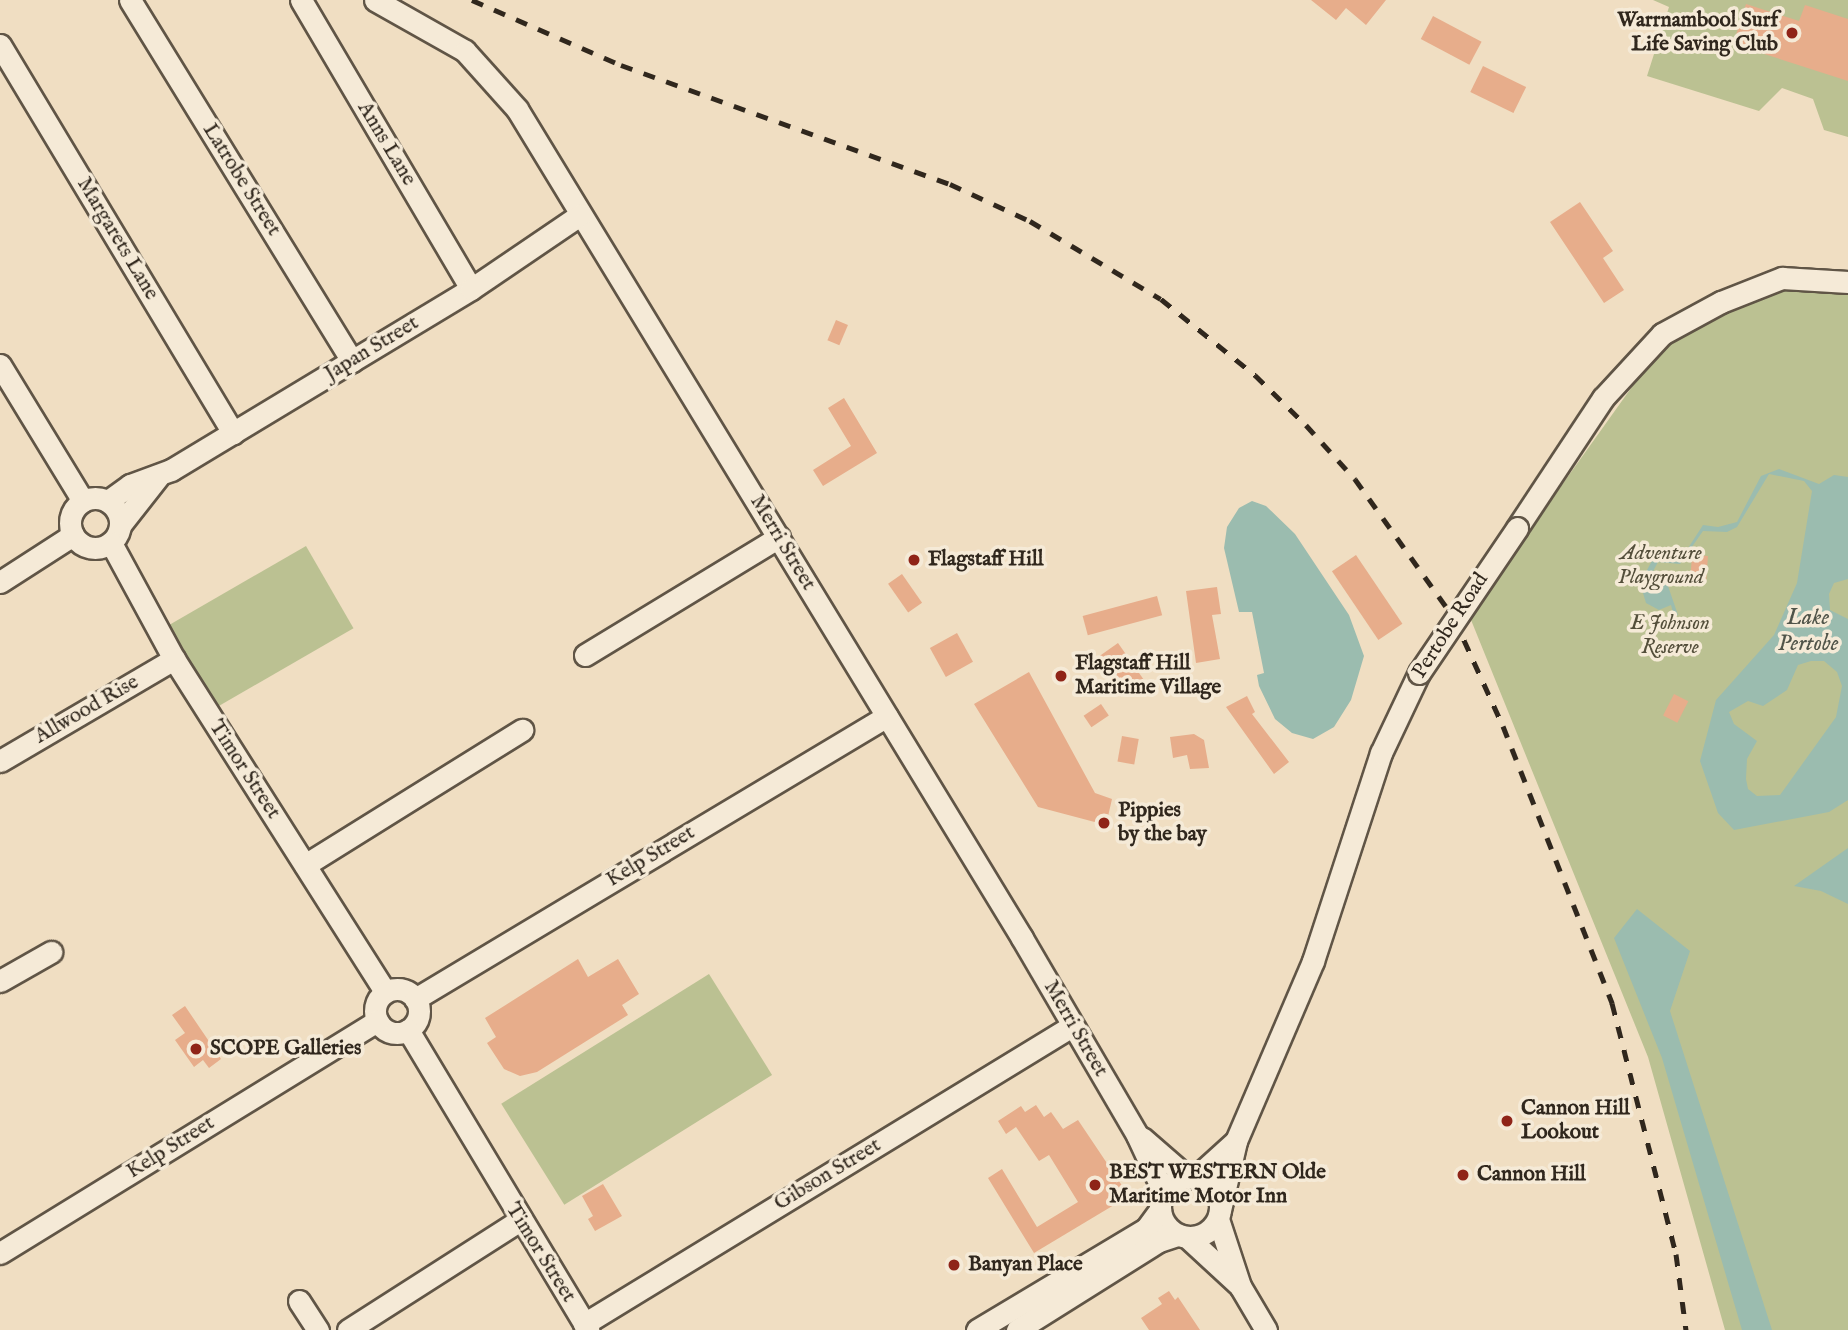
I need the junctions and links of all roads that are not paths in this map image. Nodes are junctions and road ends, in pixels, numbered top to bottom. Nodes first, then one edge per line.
1 (130, 0) edge
2 (301, 0) edge
3 (375, 0) edge
4 (0, 45) edge
5 (580, 215) junction
6 (1848, 282) edge
7 (471, 289) junction
8 (352, 361) junction
9 (0, 365) edge
10 (233, 433) junction
11 (160, 476) junction
12 (83, 501) junction
13 (108, 501) junction
14 (116, 533) junction
15 (73, 535) junction
16 (779, 537) junction
17 (0, 582) edge
18 (585, 655) dead end
19 (174, 659) junction
20 (887, 716) junction
21 (522, 730) dead end
22 (0, 761) edge
23 (305, 865) junction
24 (51, 952) dead end
25 (0, 981) edge
26 (385, 992) junction
27 (415, 999) junction
28 (377, 1021) junction
29 (1072, 1026) junction
30 (408, 1030) junction
31 (1138, 1135) junction
32 (1236, 1141) junction
33 (1191, 1178) junction
34 (1162, 1202) junction
35 (1219, 1214) junction
36 (520, 1220) junction
37 (1183, 1236) junction
38 (0, 1253) edge
39 (1240, 1286) junction
40 (299, 1301) dead end
41 (586, 1327) edge
42 (318, 1330) edge
43 (348, 1330) edge
44 (976, 1330) edge
45 (1017, 1330) edge
46 (1266, 1330) edge

1 - 8 street, Latrobe Street
2 - 7 street, Anns Lane
3 - 5 street, Merri Street
4 - 10 street, Margarets Lane
5 - 7 street, Japan Street
5 - 16 street, Merri Street
6 - 32 street, Pertobe Road, bridge
7 - 8 street, Japan Street
8 - 10 street, Japan Street
9 - 12 street
10 - 11 street, Japan Street
11 - 13 street, Japan Street
11 - 14 street, Japan Street
12 - 13 street
12 - 15 street
13 - 14 street
14 - 15 street
14 - 19 street, Timor Street
15 - 17 street
16 - 18 street
16 - 20 street, Merri Street
19 - 22 street, Allwood Rise
19 - 23 street, Timor Street
20 - 27 street, Kelp Street
20 - 29 street, Merri Street
21 - 23 street
23 - 26 street, Timor Street
24 - 25 street
26 - 27 street
26 - 28 street
27 - 30 street
28 - 30 street
28 - 38 street, Kelp Street
29 - 31 street, Merri Street
29 - 41 street, Gibson Street
30 - 36 street, Timor Street
31 - 33 street, Merri Street
31 - 34 street, Merri Street
32 - 33 street, Pertobe Road
32 - 35 street, Pertobe Road
33 - 34 street
33 - 35 street
34 - 37 street
34 - 44 street
35 - 37 street
35 - 39 street
36 - 41 street, Timor Street
36 - 43 street
37 - 39 street
37 - 45 street
39 - 46 street
40 - 42 street

